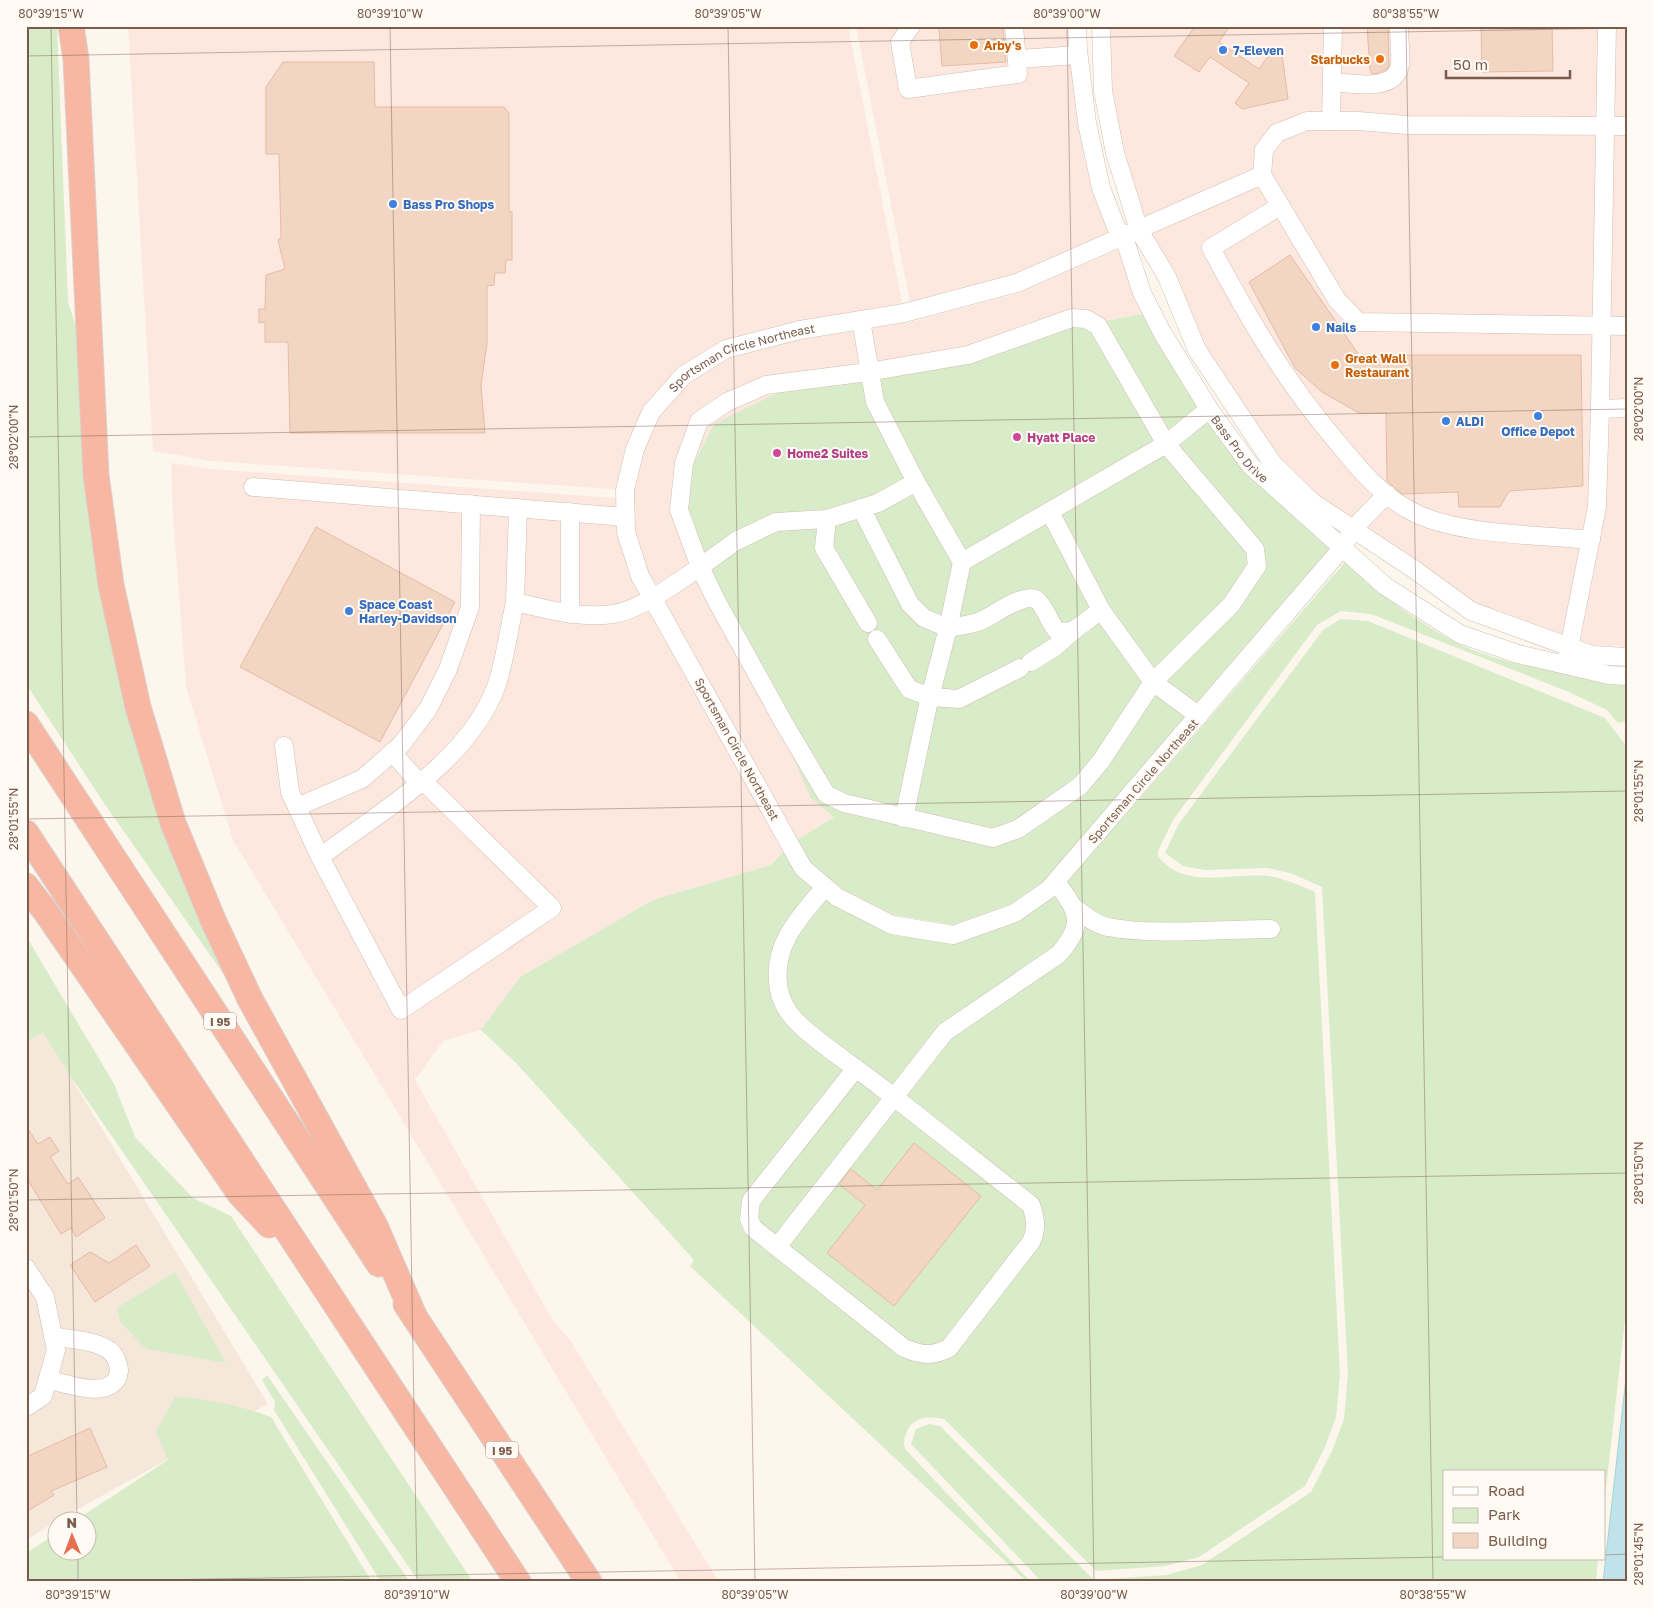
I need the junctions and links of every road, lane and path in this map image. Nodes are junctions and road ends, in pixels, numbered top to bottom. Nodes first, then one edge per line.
1 (71, 26) edge
2 (86, 26) edge
3 (911, 26) edge
4 (1014, 26) edge
5 (1077, 26) edge
6 (1101, 26) edge
7 (1333, 26) edge
8 (1399, 26) edge
9 (1607, 26) edge
10 (1078, 55) junction
11 (76, 59) junction
12 (1018, 59) junction
13 (1332, 82) junction
14 (1331, 121) junction
15 (1606, 126) junction
16 (1627, 126) edge
17 (1262, 176) junction
18 (1280, 206) junction
19 (1132, 233) junction
20 (861, 320) junction
21 (1600, 326) junction
22 (1627, 326) edge
23 (868, 372) junction
24 (1627, 408) edge
25 (1209, 409) junction
26 (1600, 409) junction
27 (1166, 444) junction
28 (916, 482) junction
29 (253, 487) dead end
30 (1387, 494) junction
31 (471, 504) junction
32 (518, 508) junction
33 (861, 508) junction
34 (570, 512) junction
35 (1050, 512) junction
36 (626, 517) junction
37 (827, 519) junction
38 (1353, 529) junction
39 (1591, 540) junction
40 (1344, 547) junction
41 (962, 562) junction
42 (700, 567) junction
43 (652, 598) junction
44 (515, 602) junction
45 (1100, 610) junction
46 (570, 614) junction
47 (868, 623) dead end
48 (948, 628) junction
49 (1073, 631) junction
50 (877, 639) dead end
51 (1568, 647) junction
52 (1627, 657) edge
53 (1567, 665) junction
54 (1627, 676) edge
55 (1154, 682) junction
56 (930, 697) junction
57 (1199, 716) junction
58 (26, 724) edge
59 (284, 746) dead end
60 (392, 752) junction
61 (422, 782) junction
62 (297, 807) junction
63 (904, 818) junction
64 (26, 833) edge
65 (320, 857) junction
66 (1056, 882) junction
67 (26, 886) edge
68 (825, 887) junction
69 (1075, 908) junction
70 (1271, 929) dead end
71 (856, 1068) junction
72 (893, 1096) junction
73 (777, 1247) junction
74 (26, 1268) edge
75 (317, 1277) junction
76 (415, 1318) junction
77 (53, 1336) junction
78 (48, 1379) junction
79 (26, 1407) edge
80 (518, 1582) edge
81 (589, 1582) edge

1 - 11 highway
2 - 11 highway
3 - 12 street
4 - 12 street
5 - 10 street, Bass Pro Drive
6 - 19 street, Bass Pro Drive
7 - 13 street
8 - 13 street
9 - 15 street
10 - 12 street
10 - 19 street, Bass Pro Drive
11 - 76 highway
13 - 14 street
14 - 15 street
14 - 17 street
15 - 16 street
15 - 21 street
17 - 18 street
17 - 19 street, Sportsman Circle Northeast
18 - 21 street
18 - 30 street
19 - 20 street, Sportsman Circle Northeast
19 - 25 street, Bass Pro Drive
19 - 38 street, Bass Pro Drive
20 - 23 street
20 - 36 street, Sportsman Circle Northeast
21 - 22 street
21 - 26 street
23 - 27 street
23 - 28 street
23 - 42 street
24 - 26 street
25 - 27 street
25 - 40 street, Bass Pro Drive
26 - 39 street
27 - 35 street
27 - 55 street
28 - 33 street
28 - 41 street
29 - 31 street
30 - 38 street, Sportsman Circle Northeast
30 - 39 street
31 - 32 street
31 - 60 street
32 - 34 street
32 - 44 street
33 - 37 street
33 - 48 street
34 - 36 street
34 - 46 street
35 - 41 street
35 - 45 street
36 - 43 street, Sportsman Circle Northeast
37 - 42 street
37 - 47 street
38 - 40 street, Sportsman Circle Northeast
38 - 51 street, Bass Pro Drive
39 - 51 street
40 - 53 street, Bass Pro Drive
40 - 57 street, Sportsman Circle Northeast
41 - 48 street
42 - 43 street
42 - 63 street
43 - 46 street
43 - 68 street, Sportsman Circle Northeast
44 - 46 street
44 - 61 street
45 - 49 street
45 - 55 street
48 - 49 street
48 - 56 street
49 - 56 street
50 - 56 street
51 - 52 street, Bass Pro Drive
51 - 53 street
53 - 54 street, Bass Pro Drive
55 - 57 street
55 - 63 street
56 - 63 street
57 - 66 street, Sportsman Circle Northeast
58 - 76 highway, I 95
59 - 62 street
60 - 61 street
60 - 62 street
61 - 65 street
61 - 65 street
62 - 65 street
64 - 75 highway
66 - 68 street, Sportsman Circle Northeast
66 - 69 street
67 - 75 highway
68 - 71 street
69 - 70 street
69 - 72 street
71 - 72 street
71 - 73 street
72 - 73 street
72 - 73 street
74 - 77 street
75 - 80 highway
76 - 81 highway, I 95
77 - 78 street
77 - 78 street
78 - 79 street

